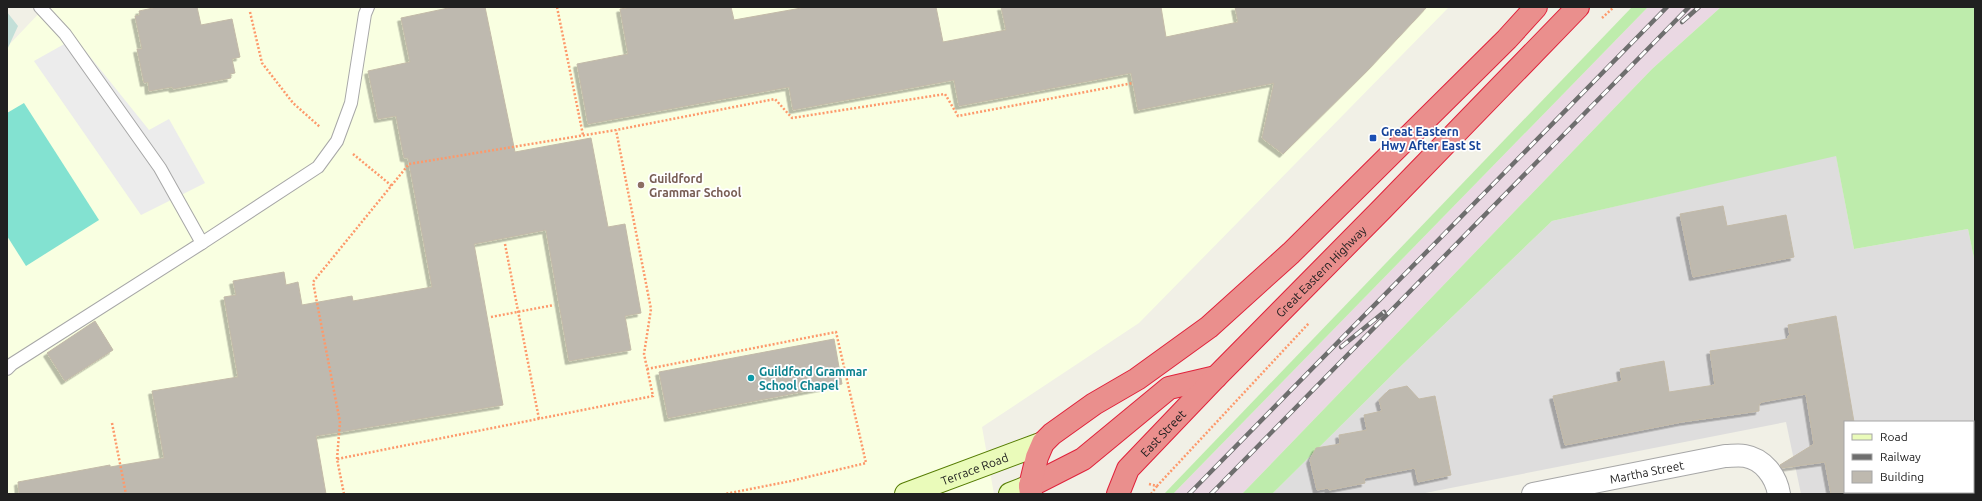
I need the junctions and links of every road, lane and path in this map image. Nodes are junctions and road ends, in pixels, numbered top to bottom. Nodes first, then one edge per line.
1 (40, 7) edge
2 (368, 7) edge
3 (557, 7) edge
4 (1536, 7) edge
5 (1578, 7) edge
6 (250, 12) dead end
7 (1133, 83) dead end
8 (616, 130) junction
9 (583, 135) junction
10 (337, 141) junction
11 (392, 186) junction
12 (202, 243) junction
13 (505, 244) dead end
14 (554, 305) dead end
15 (518, 312) junction
16 (491, 317) dead end
17 (7, 369) edge
18 (647, 370) junction
19 (1216, 377) junction
20 (539, 419) junction
21 (112, 423) dead end
22 (1043, 443) junction
23 (337, 460) junction
24 (1157, 486) dead end
25 (1024, 492) edge
26 (126, 494) edge
27 (344, 494) edge
28 (725, 494) edge
29 (906, 494) edge
30 (1118, 494) edge
31 (1150, 494) edge
32 (1533, 494) edge
33 (1779, 494) edge

1 - 12 lane
2 - 10 lane
3 - 9 path
4 - 22 highway
5 - 19 highway, Great Eastern Highway
6 - 10 path
7 - 8 path
8 - 9 path
8 - 18 path
9 - 11 path
10 - 11 path
10 - 12 lane
11 - 23 path
12 - 17 lane
13 - 15 path
14 - 15 path
15 - 16 path
15 - 20 path
18 - 20 path
18 - 28 path
19 - 25 highway
19 - 30 highway, East Street
20 - 23 path
21 - 26 path
22 - 25 highway
22 - 29 street, Terrace Road
23 - 27 path
24 - 31 path
32 - 33 street, Martha Street

